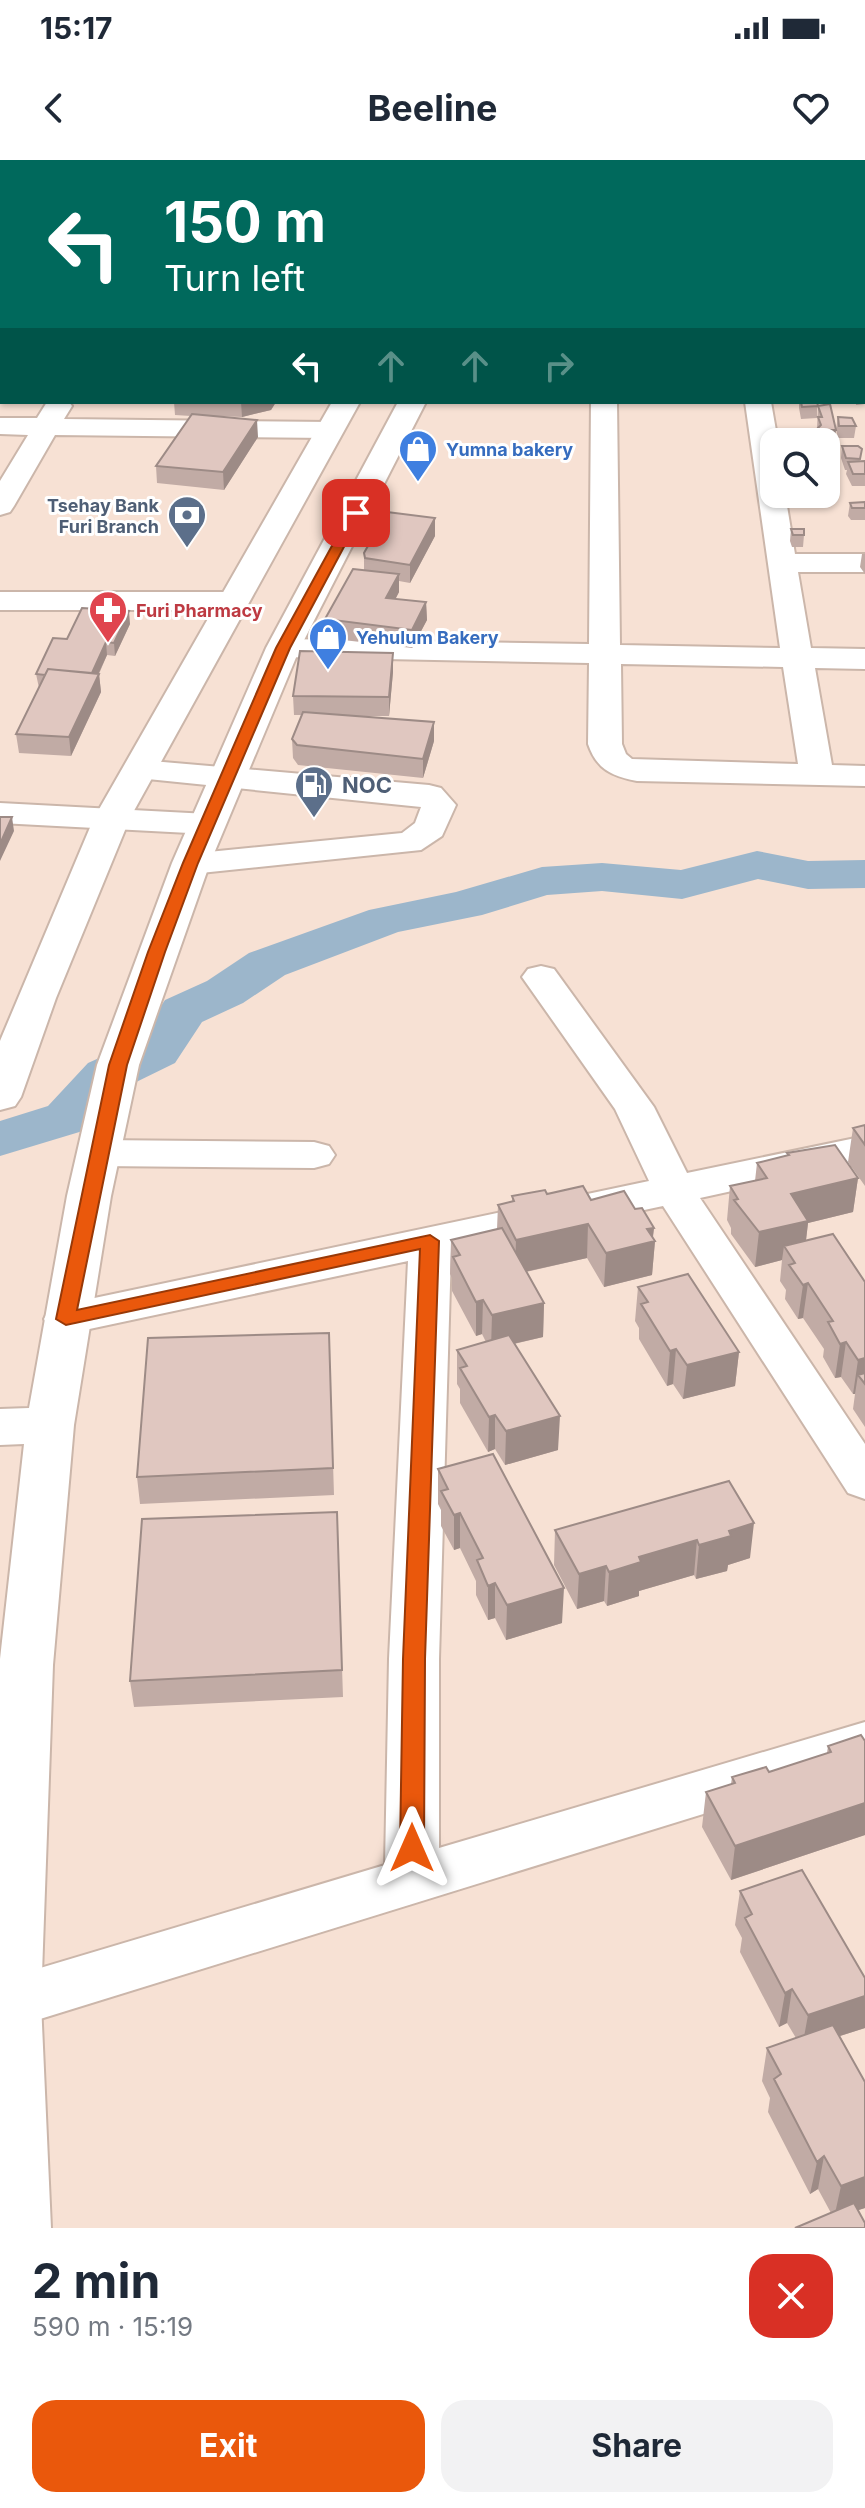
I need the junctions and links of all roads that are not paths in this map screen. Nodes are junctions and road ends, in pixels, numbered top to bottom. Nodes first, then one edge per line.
1 (60, 404) edge
2 (411, 404) edge
3 (604, 404) edge
4 (758, 404) edge
5 (338, 416) edge
6 (0, 426) edge
7 (46, 427) junction
8 (0, 506) edge
9 (781, 563) junction
10 (865, 563) edge
11 (0, 601) edge
12 (232, 601) junction
13 (283, 648) junction
14 (604, 656) junction
15 (798, 658) junction
16 (865, 659) edge
17 (140, 770) junction
18 (817, 775) junction
19 (865, 776) edge
20 (228, 777) junction
21 (0, 813) edge
22 (112, 818) junction
23 (208, 824) junction
24 (191, 863) junction
25 (541, 977) dead end
26 (9, 1049) edge
27 (0, 1097) edge
28 (865, 1149) edge
29 (99, 1153) junction
30 (314, 1155) dead end
31 (674, 1190) junction
32 (430, 1241) junction
33 (66, 1319) junction
34 (25, 1426) edge
35 (865, 1481) edge
36 (865, 1743) edge
37 (412, 1879) junction
38 (11, 2002) junction
39 (19, 2228) edge

1 - 7 street
2 - 13 main road
3 - 14 street
4 - 9 street
5 - 7 street
5 - 12 main road
6 - 7 street
7 - 8 street
9 - 10 street
9 - 15 street
11 - 12 street
12 - 17 main road
13 - 14 street
13 - 20 main road
14 - 15 street
14 - 18 street
15 - 16 street
15 - 18 street
17 - 20 street
17 - 22 main road
18 - 19 street
20 - 23 main road
20 - 24 street
21 - 22 street
22 - 23 street
22 - 26 main road
23 - 24 main road
24 - 29 main road
25 - 31 street
26 - 27 main road
28 - 31 street
29 - 30 street
29 - 33 main road
31 - 32 street
31 - 35 street
32 - 33 street
32 - 37 street
33 - 34 main road
34 - 38 main road
36 - 37 street
37 - 38 street
38 - 39 main road

